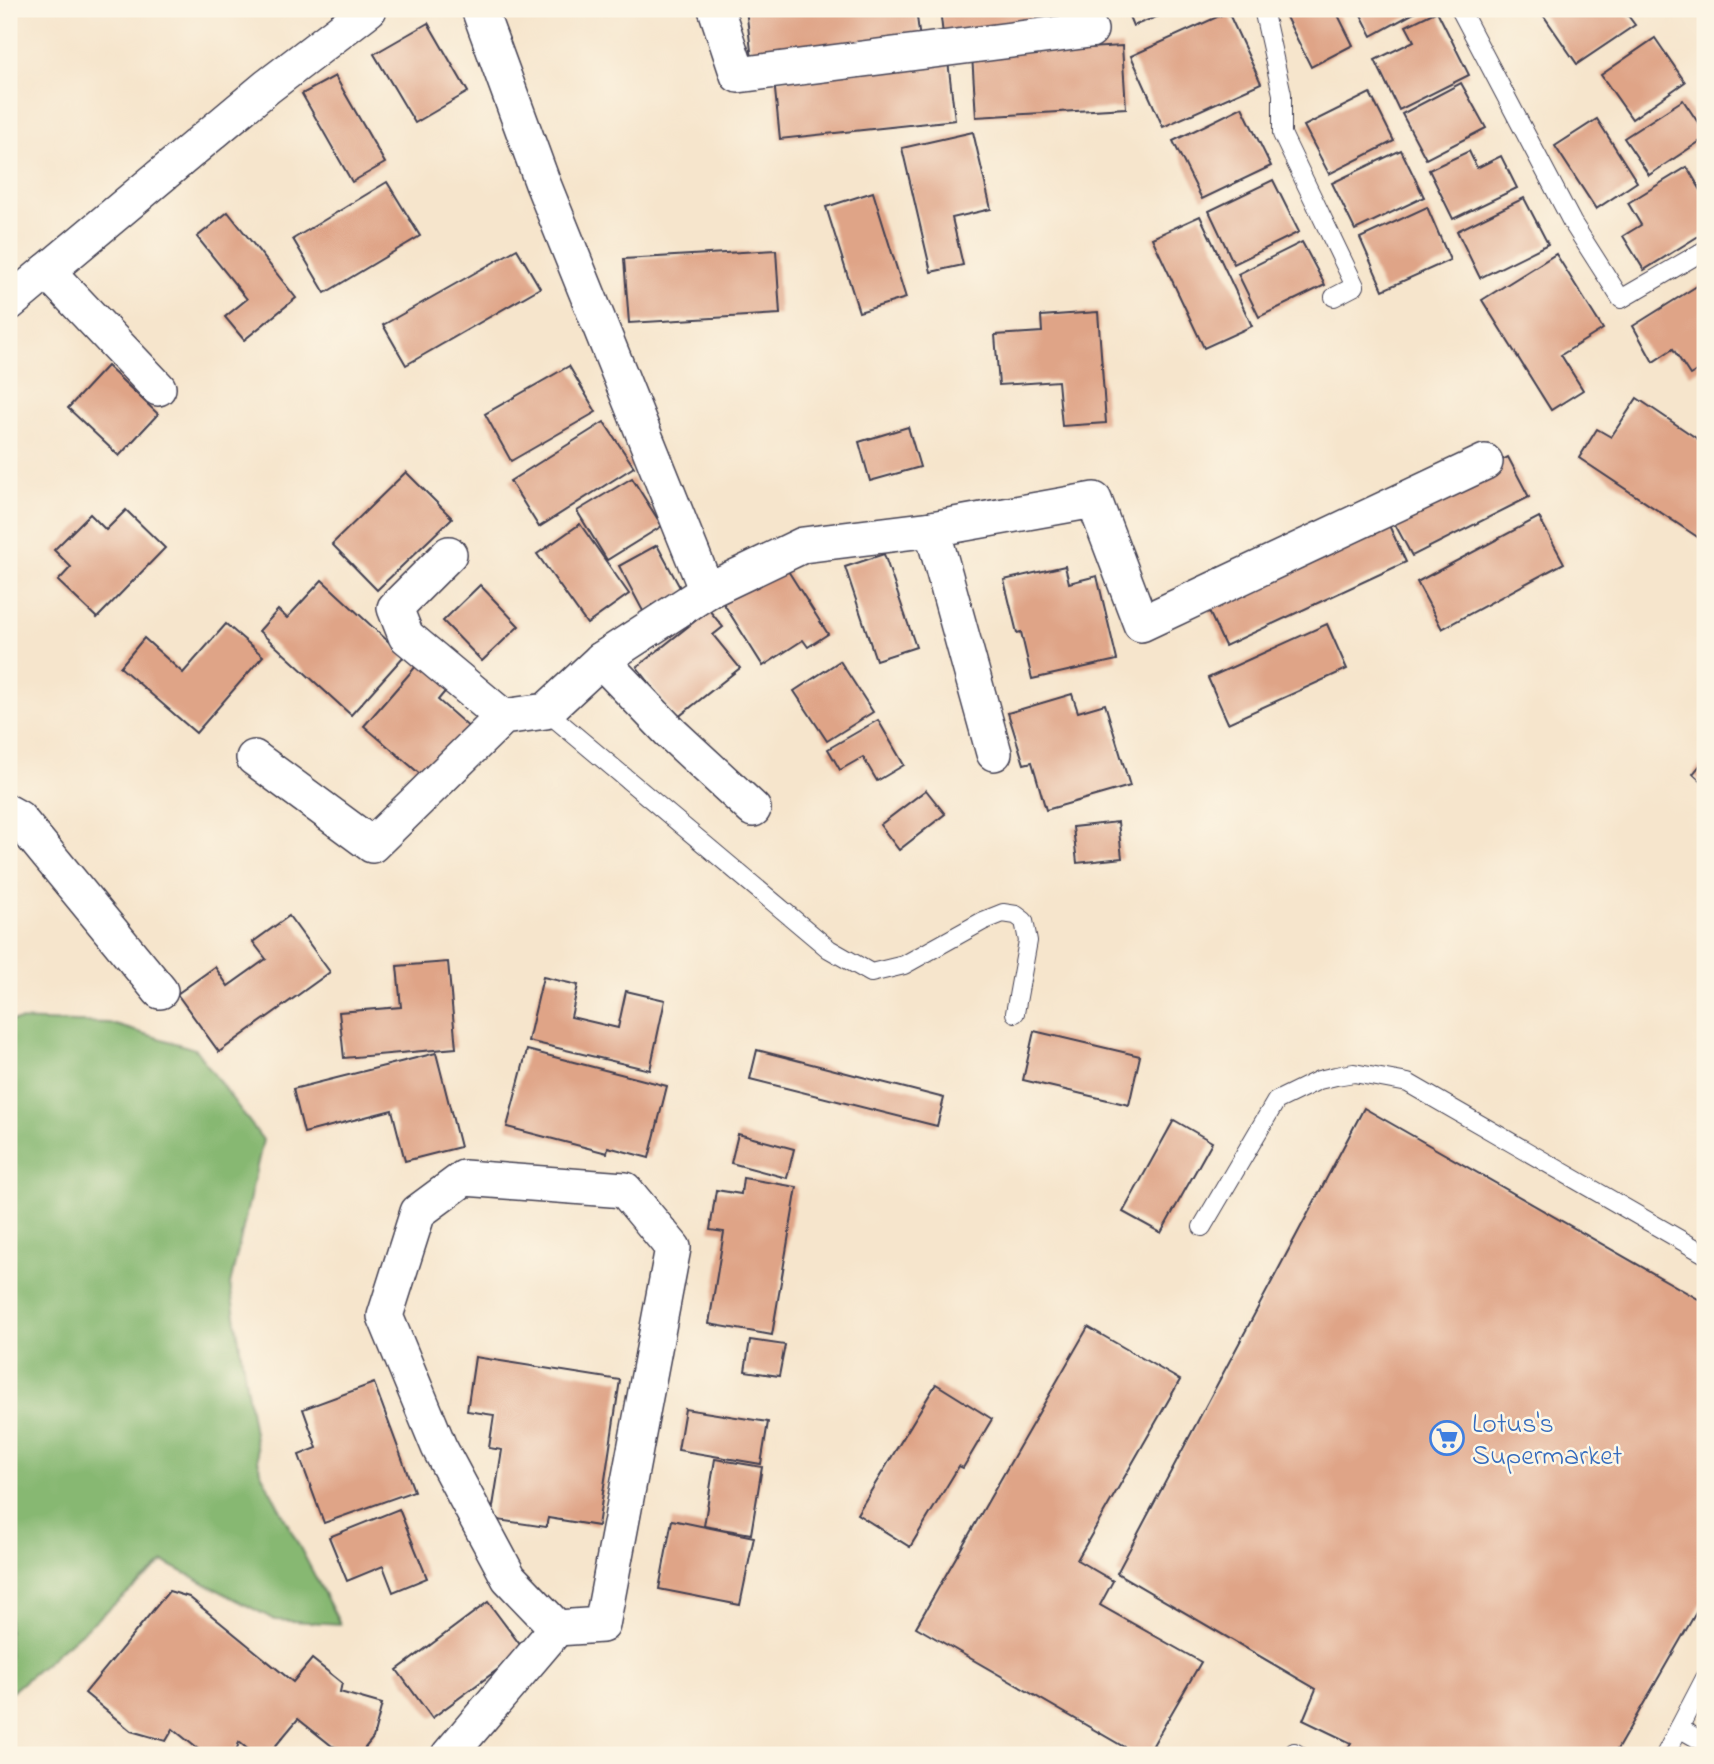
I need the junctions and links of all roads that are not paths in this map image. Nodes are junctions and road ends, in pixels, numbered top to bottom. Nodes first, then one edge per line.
1 (369, 9) edge
2 (479, 9) edge
3 (716, 9) edge
4 (1263, 9) edge
5 (1460, 9) edge
6 (1090, 30) dead end
7 (1705, 250) edge
8 (47, 271) junction
9 (1334, 297) dead end
10 (9, 303) edge
11 (158, 388) dead end
12 (1485, 462) dead end
13 (932, 529) junction
14 (449, 554) dead end
15 (707, 591) junction
16 (601, 660) junction
17 (546, 711) junction
18 (503, 717) junction
19 (994, 753) dead end
20 (254, 758) dead end
21 (753, 809) dead end
22 (9, 813) edge
23 (160, 992) dead end
24 (1015, 1013) dead end
25 (1202, 1227) dead end
26 (1705, 1254) edge
27 (557, 1629) junction
28 (1705, 1678) edge
29 (1679, 1728) junction
30 (1705, 1743) edge
31 (449, 1755) edge
32 (1665, 1755) edge

1 - 8 street
2 - 15 street
3 - 6 street
4 - 9 lane
5 - 7 lane
8 - 10 street
8 - 11 street
12 - 13 street
13 - 15 street
13 - 19 street
14 - 18 street
15 - 16 street
16 - 17 street
16 - 21 street
17 - 18 street
17 - 24 lane
18 - 20 street
22 - 23 street
25 - 26 lane
27 - 27 street
27 - 31 street
28 - 29 lane
29 - 30 lane
29 - 32 lane

